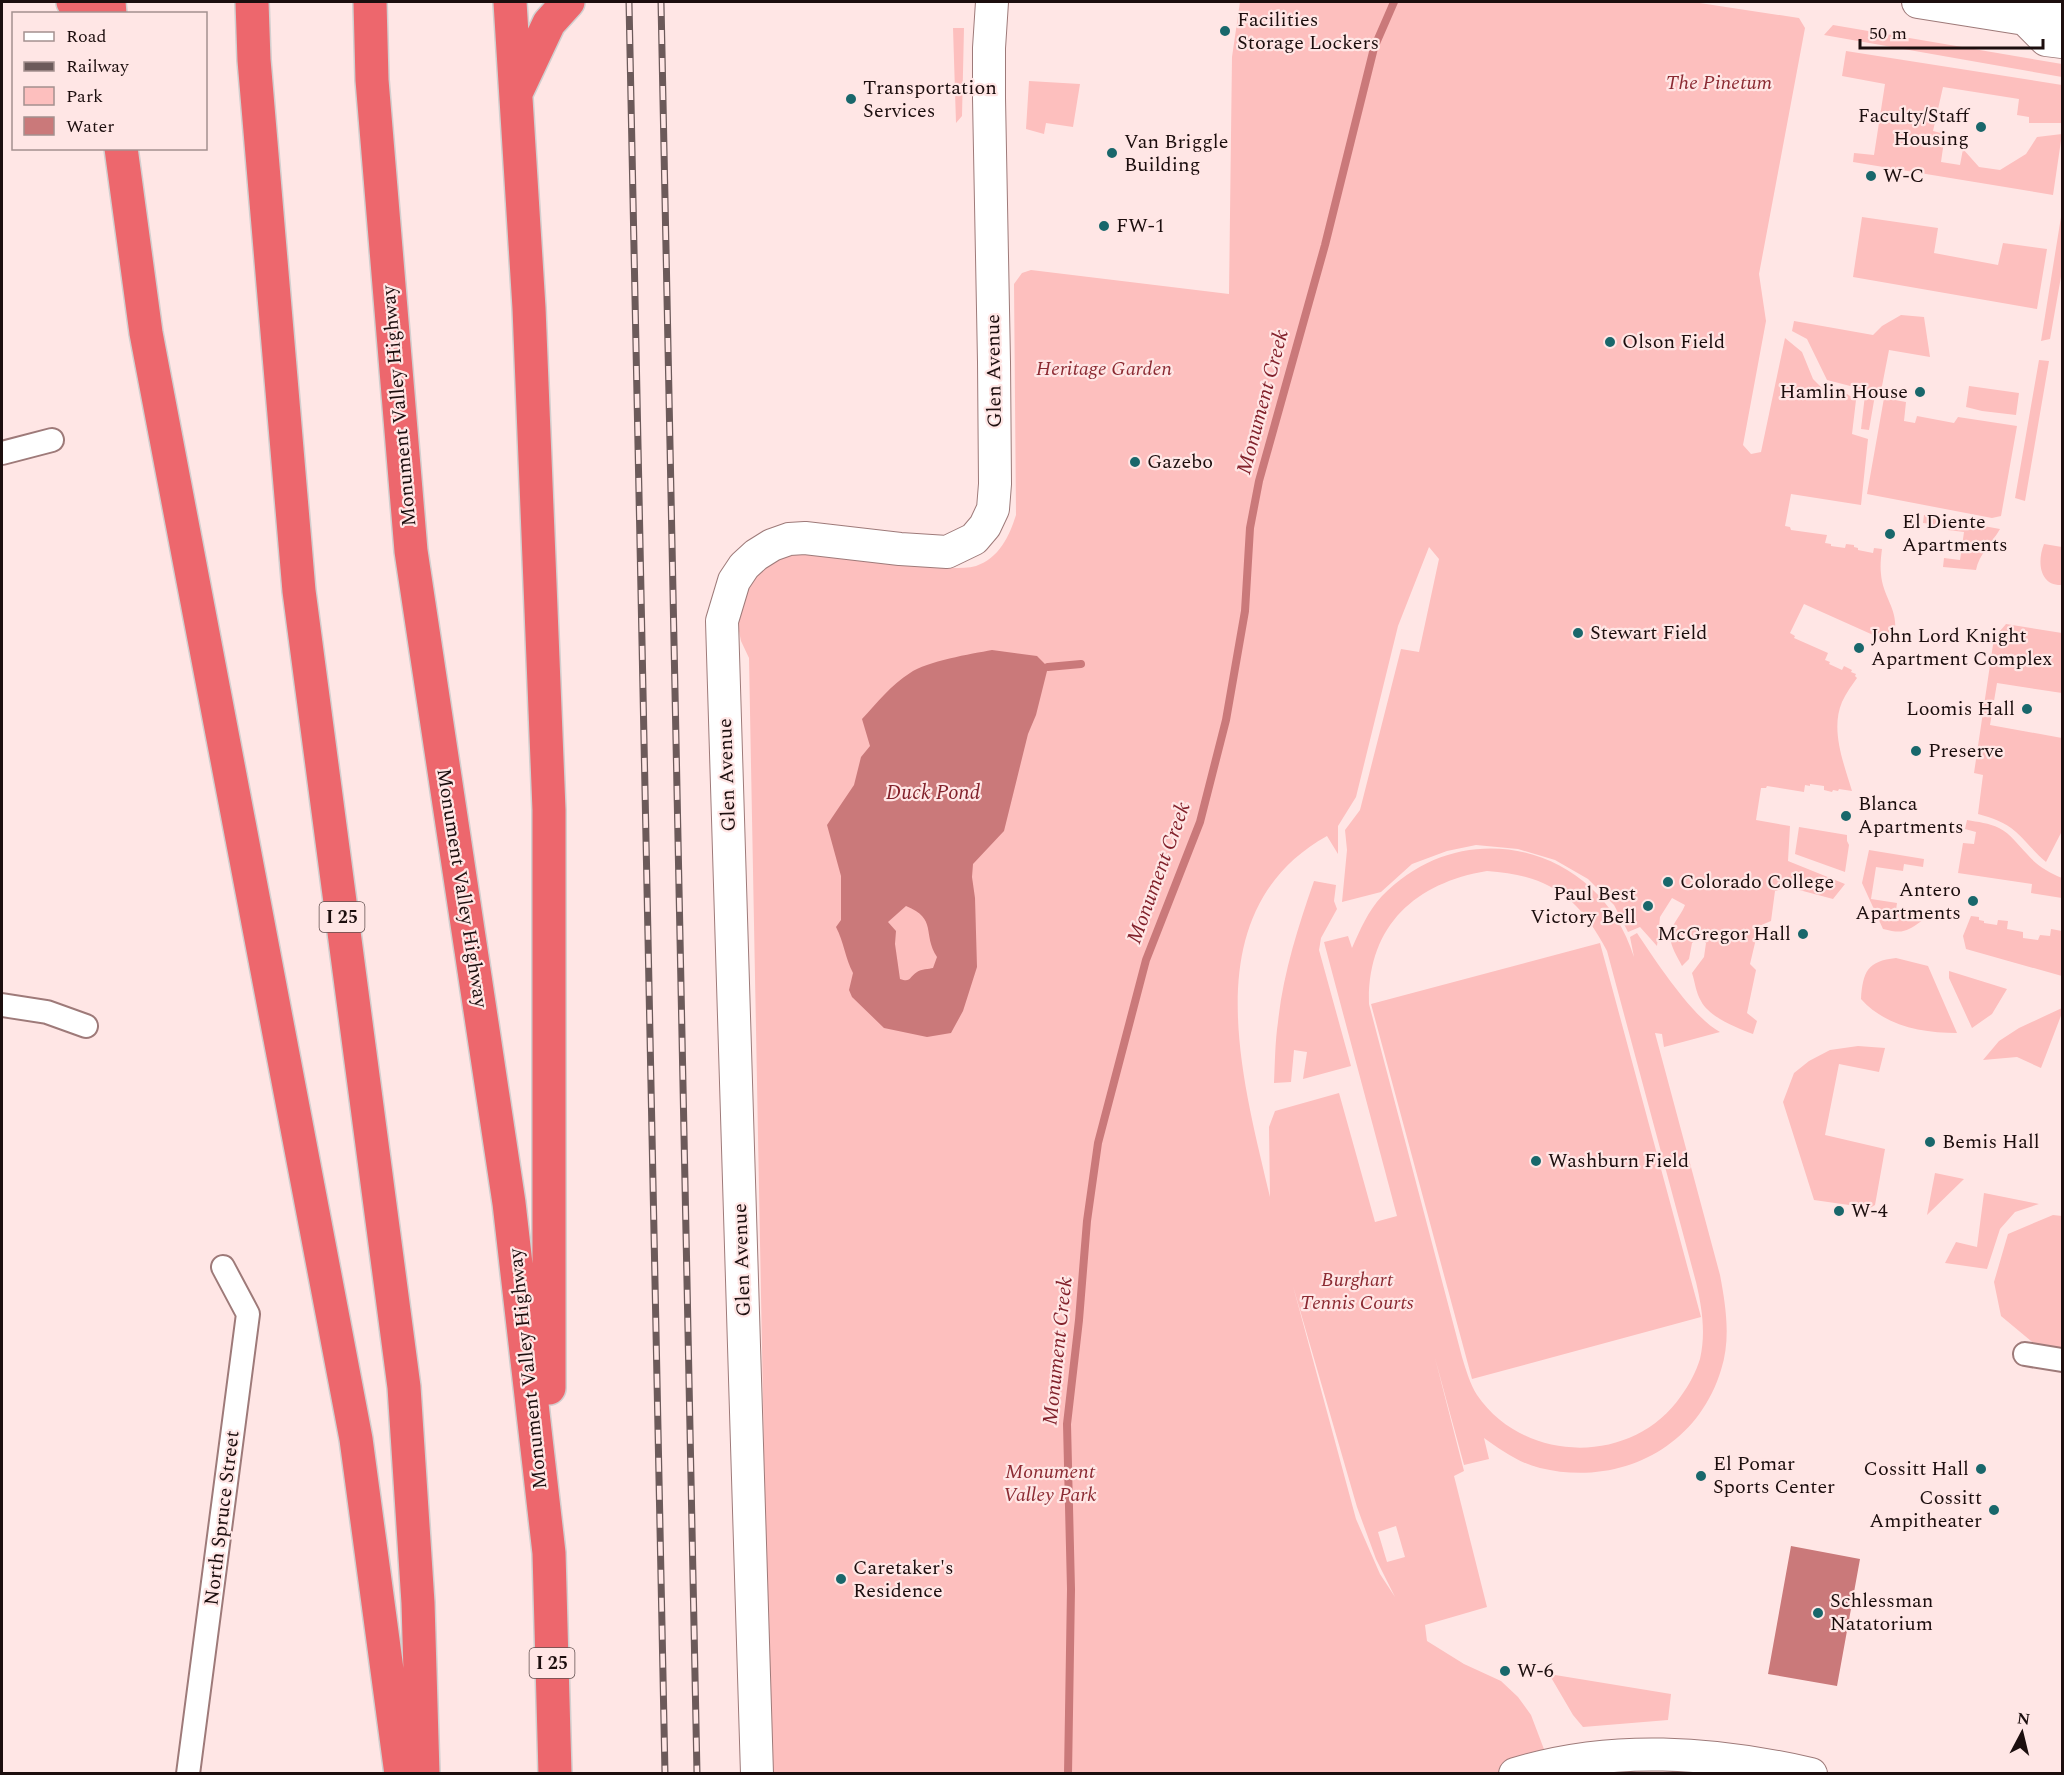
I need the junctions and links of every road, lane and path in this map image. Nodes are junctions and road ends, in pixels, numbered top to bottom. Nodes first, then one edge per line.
1 (252, 2) edge
2 (370, 2) edge
3 (510, 2) edge
4 (567, 2) edge
5 (992, 2) edge
6 (1918, 2) edge
7 (2062, 12) edge
8 (2025, 19) junction
9 (2062, 42) edge
10 (516, 92) junction
11 (122, 150) edge
12 (52, 440) dead end
13 (2, 453) edge
14 (2, 1005) edge
15 (86, 1026) dead end
16 (223, 1267) dead end
17 (2025, 1354) dead end
18 (2062, 1360) edge
19 (549, 1553) junction
20 (188, 1773) edge
21 (400, 1773) edge
22 (423, 1773) edge
23 (555, 1773) edge
24 (757, 1773) edge
25 (1515, 1773) edge
26 (1811, 1773) edge

1 - 22 highway, I 25
2 - 19 highway, Monument Valley Highway / I 25
3 - 10 highway
4 - 10 highway
5 - 24 street, Glen Avenue
6 - 8 street
7 - 8 street
8 - 9 street
10 - 19 highway
11 - 21 highway
12 - 13 street
14 - 15 street
16 - 20 street, North Spruce Street
17 - 18 street
19 - 23 highway, Monument Valley Highway / I 25
25 - 26 street

